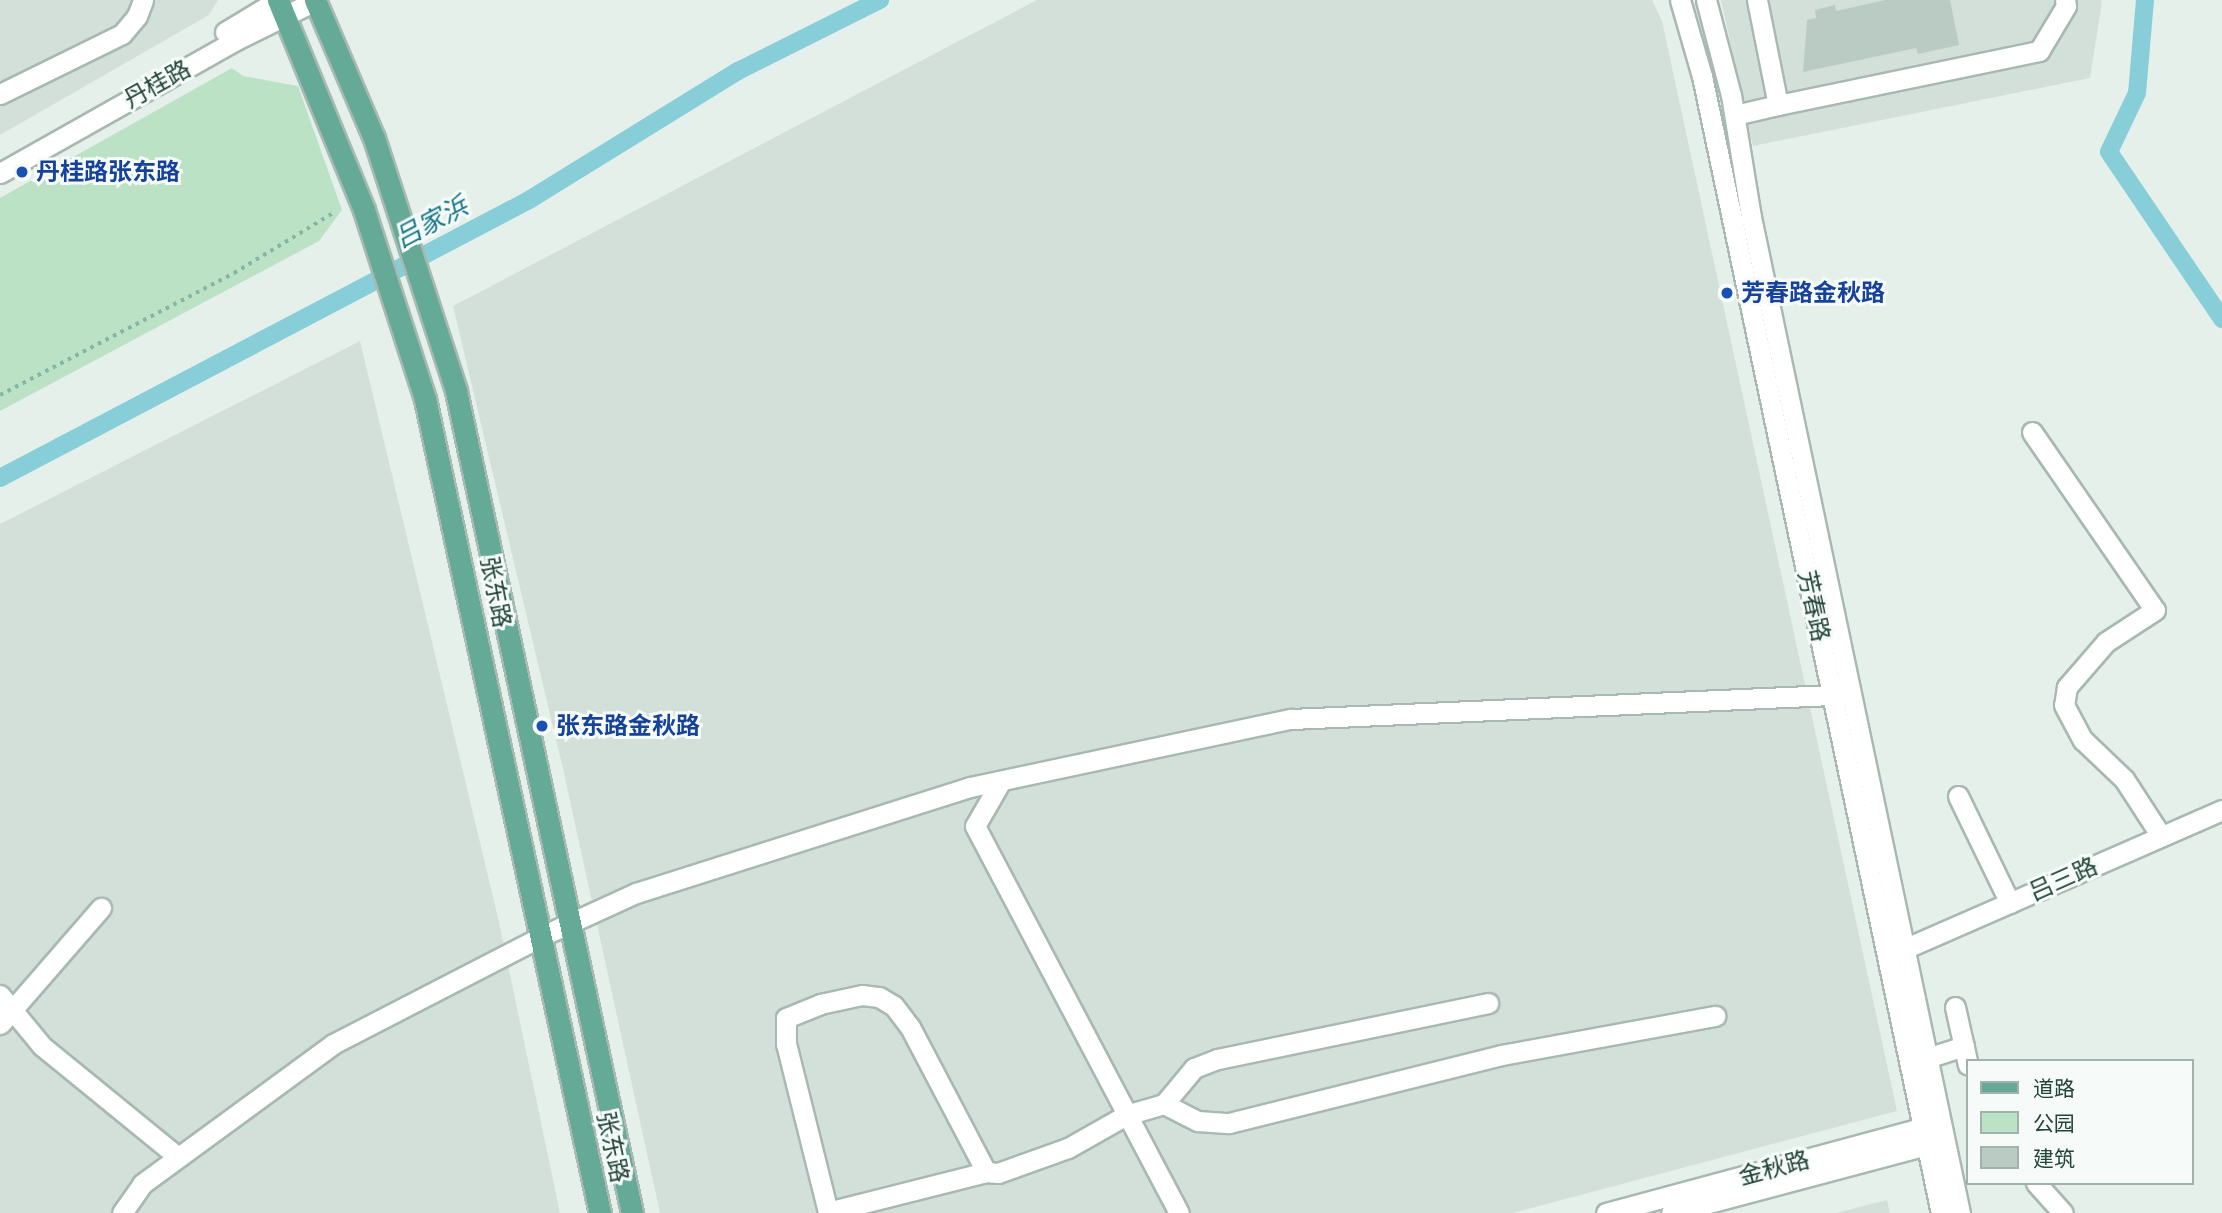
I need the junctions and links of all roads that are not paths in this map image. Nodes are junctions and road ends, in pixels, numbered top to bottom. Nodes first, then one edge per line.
1 (143, 0) edge
2 (316, 0) edge
3 (1680, 0) edge
4 (1706, 0) edge
5 (1757, 0) edge
6 (2064, 0) edge
7 (280, 4) edge
8 (0, 94) edge
9 (1778, 104) junction
10 (1735, 115) junction
11 (0, 159) edge
12 (0, 173) edge
13 (2032, 432) dead end
14 (1833, 695) junction
15 (1001, 781) junction
16 (1958, 796) dead end
17 (2222, 810) edge
18 (2161, 836) junction
19 (2010, 902) junction
20 (101, 908) dead end
21 (572, 922) junction
22 (542, 936) junction
23 (1905, 949) junction
24 (1488, 1003) dead end
25 (1955, 1007) dead end
26 (3, 1010) edge
27 (1715, 1017) dead end
28 (1966, 1055) edge
29 (1927, 1058) junction
30 (1164, 1104) junction
31 (1126, 1115) junction
32 (1934, 1134) junction
33 (178, 1157) junction
34 (986, 1172) junction
35 (2038, 1185) edge
36 (122, 1213) edge
37 (600, 1213) edge
38 (632, 1213) edge
39 (1179, 1213) edge
40 (1606, 1213) edge
41 (1671, 1213) edge
42 (1941, 1213) edge
43 (1960, 1213) edge
44 (2063, 1213) edge

1 - 8 street
2 - 7 street, 丹桂路
2 - 21 main road, 张东路
3 - 14 street, 芳春路
4 - 10 street, 芳春路
5 - 9 street
6 - 9 street
7 - 11 street, 丹桂路
7 - 12 street, 丹桂路
7 - 22 main road, 张东路
9 - 10 street
10 - 23 street, 芳春路
13 - 18 street
14 - 15 street
14 - 32 street, 芳春路
15 - 21 street
15 - 31 street
16 - 19 street
17 - 18 street, 吕三路
18 - 19 street, 吕三路
19 - 23 street, 吕三路
20 - 26 street
21 - 22 street
21 - 38 main road, 张东路
22 - 33 street
22 - 37 main road, 张东路
23 - 29 street, 芳春路
24 - 30 street
25 - 28 street
26 - 33 street
27 - 30 street
28 - 29 street
29 - 32 street, 芳春路
30 - 31 street
31 - 34 street
31 - 39 street
32 - 40 street, 金秋路
32 - 41 street, 金秋路
32 - 42 street, 芳春路
32 - 43 street, 芳春路
33 - 36 street
34 - 34 street
35 - 44 street

